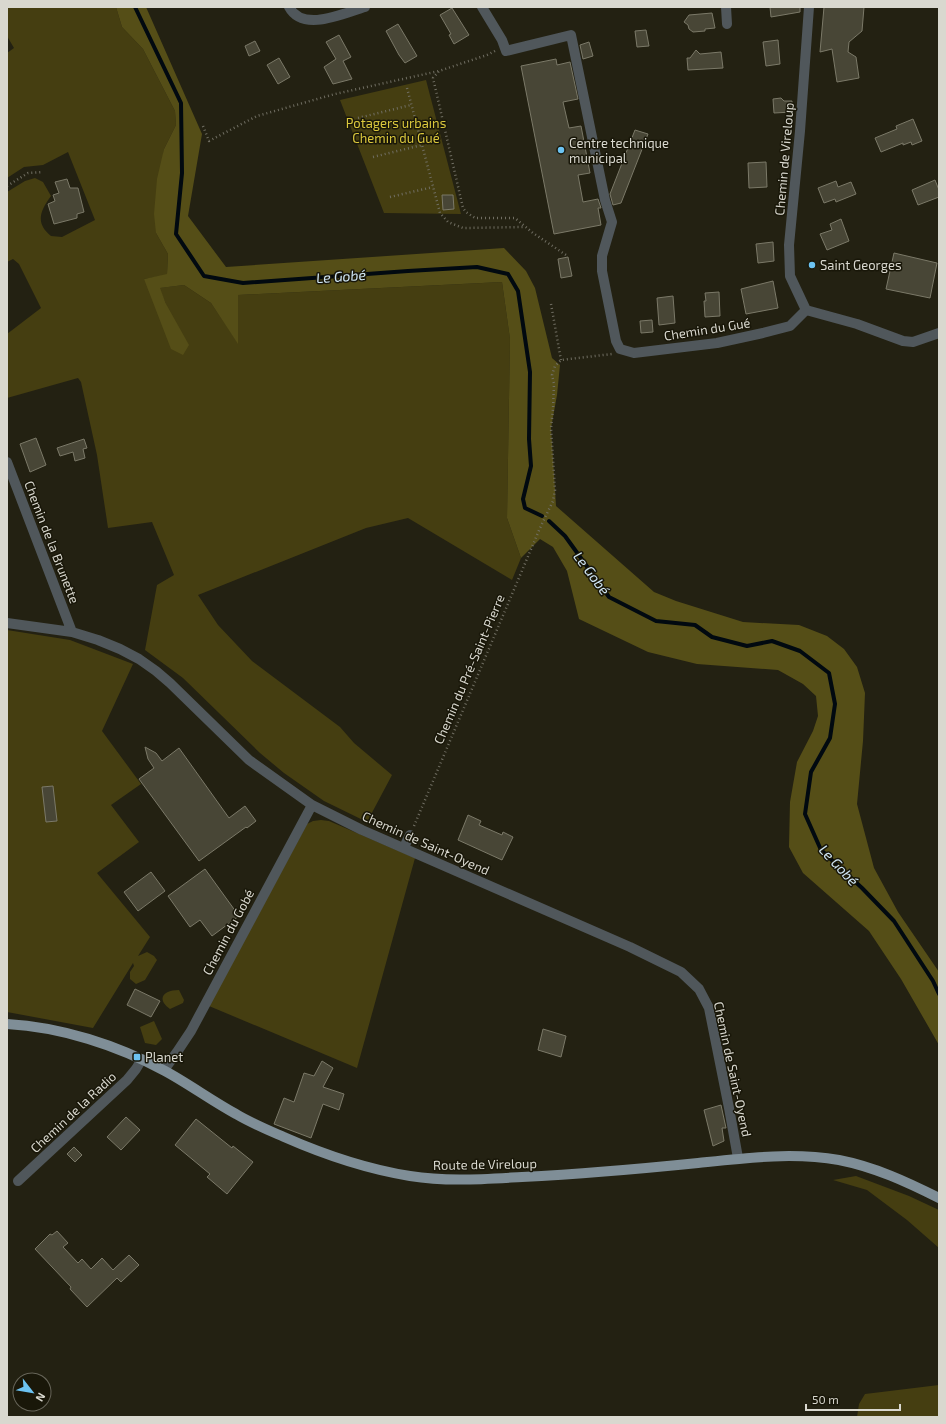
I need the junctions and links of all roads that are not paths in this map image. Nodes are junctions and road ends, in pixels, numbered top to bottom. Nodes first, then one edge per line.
1 (289, 7) edge
2 (365, 7) edge
3 (482, 7) edge
4 (726, 7) edge
5 (809, 7) edge
6 (727, 24) dead end
7 (806, 310) junction
8 (939, 333) edge
9 (7, 462) edge
10 (7, 623) edge
11 (72, 632) junction
12 (312, 805) junction
13 (410, 836) road end
14 (404, 847) junction
15 (7, 1024) edge
16 (142, 1059) junction
17 (164, 1070) junction
18 (738, 1158) junction
19 (18, 1181) dead end
20 (939, 1198) edge

1 - 2 street
3 - 7 street, Chemin du Gué
4 - 6 street
5 - 7 street, Chemin de Vireloup
7 - 8 street
9 - 11 street, Chemin de la Brunette
10 - 11 street, Chemin de Saint-Oyend
11 - 12 street, Chemin de Saint-Oyend
12 - 14 street, Chemin de Saint-Oyend
12 - 17 street, Chemin du Gobé
13 - 14 street
14 - 18 street, Chemin de Saint-Oyend
15 - 16 main road, Route de Vireloup
16 - 17 main road, Route de Vireloup
16 - 19 street, Chemin de la Radio
17 - 18 main road, Route de Vireloup
18 - 20 main road, Route de Vireloup

